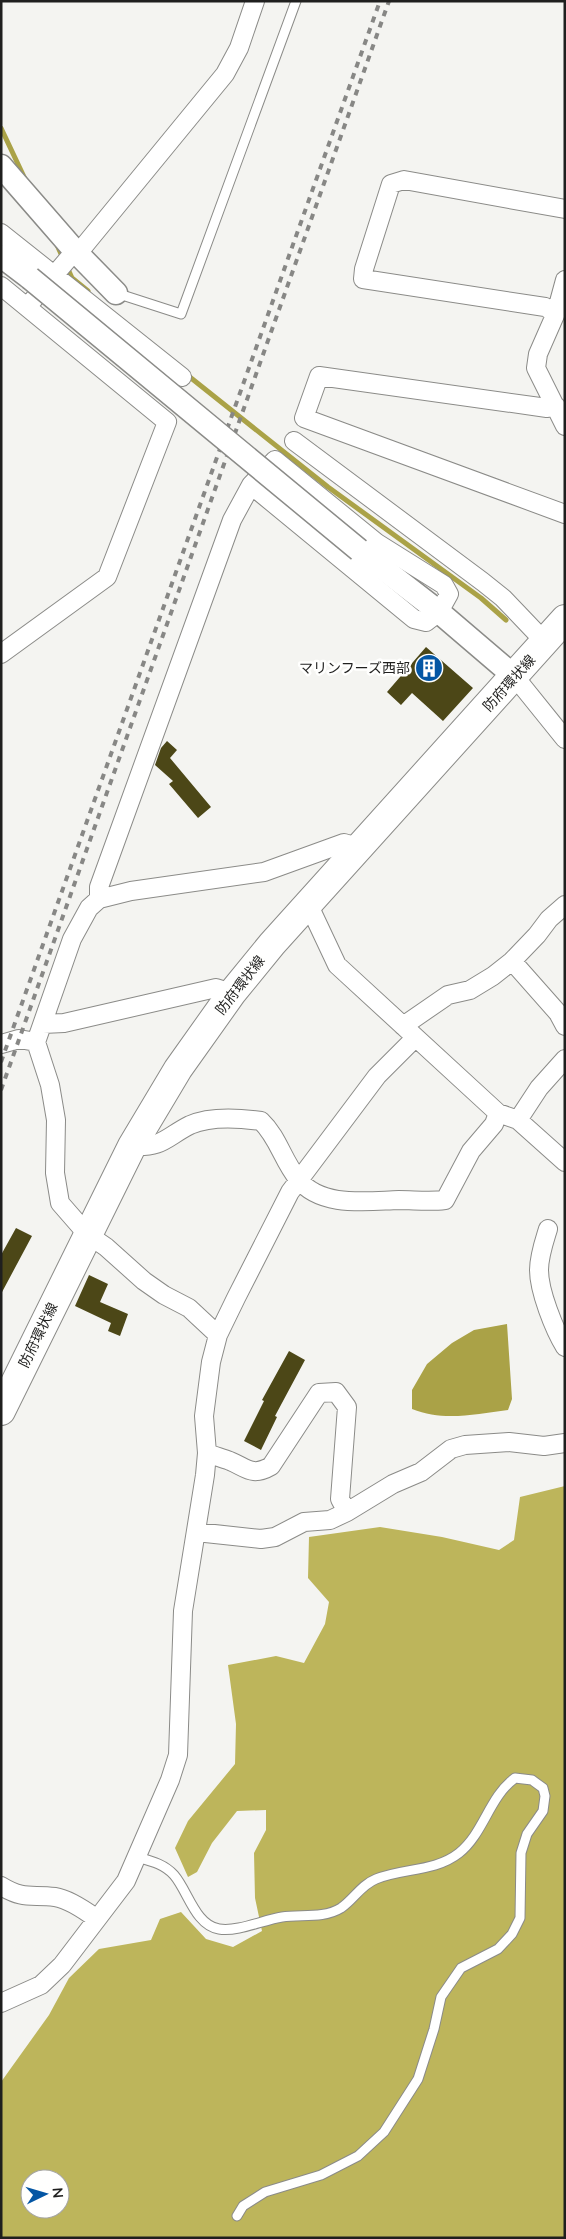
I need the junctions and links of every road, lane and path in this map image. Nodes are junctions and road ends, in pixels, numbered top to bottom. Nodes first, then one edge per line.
1 (255, 1) edge
2 (296, 1) edge
3 (1, 166) edge
4 (565, 209) edge
5 (1, 232) edge
6 (75, 251) junction
7 (1, 256) edge
8 (55, 276) junction
9 (565, 280) edge
10 (1, 286) edge
11 (116, 293) joint
12 (27, 307) junction
13 (556, 312) junction
14 (182, 377) dead end
15 (556, 406) junction
16 (304, 418) junction
17 (565, 426) edge
18 (284, 451) junction
19 (251, 485) junction
20 (565, 514) edge
21 (439, 612) junction
22 (565, 619) edge
23 (545, 642) junction
24 (1, 654) edge
25 (514, 677) junction
26 (565, 739) edge
27 (358, 847) junction
28 (99, 899) junction
29 (565, 905) edge
30 (305, 907) junction
31 (512, 961) junction
32 (232, 993) junction
33 (43, 1024) junction
34 (565, 1026) edge
35 (409, 1032) junction
36 (36, 1042) junction
37 (1, 1044) edge
38 (565, 1059) edge
39 (498, 1113) junction
40 (518, 1120) junction
41 (132, 1146) junction
42 (564, 1162) edge
43 (298, 1180) junction
44 (548, 1229) dead end
45 (87, 1234) junction
46 (218, 1335) junction
47 (565, 1347) edge
48 (1, 1411) edge
49 (565, 1443) edge
50 (207, 1453) junction
51 (347, 1512) junction
52 (196, 1532) junction
53 (137, 1857) junction
54 (1, 1886) edge
55 (97, 1919) junction
56 (1, 2003) edge
57 (237, 2216) dead end

1 - 6 street
2 - 11 lane
3 - 6 street
4 - 13 street
5 - 8 street
6 - 8 street
6 - 11 street
7 - 21 street, bridge
8 - 12 street
8 - 14 street
9 - 13 street
10 - 12 street
12 - 24 street
13 - 15 street
15 - 16 street
15 - 17 street
16 - 18 street
16 - 20 street
18 - 19 street
18 - 21 street
18 - 23 street
19 - 21 street
19 - 28 street
21 - 25 street
22 - 23 main road, 防府環状線
23 - 25 main road, 防府環状線
25 - 26 street
25 - 27 main road, 防府環状線
27 - 28 street
27 - 30 main road, 防府環状線
28 - 33 street
29 - 31 street
30 - 32 main road, 防府環状線
30 - 35 street
31 - 34 street
31 - 35 street
32 - 33 street
32 - 41 main road, 防府環状線
33 - 36 street
35 - 39 street
35 - 43 street
36 - 37 street
36 - 45 street
38 - 40 street
39 - 40 street
39 - 43 street
40 - 42 street
41 - 43 street
41 - 45 main road, 防府環状線
43 - 46 street
44 - 47 street
45 - 46 street
45 - 48 main road, 防府環状線
46 - 50 street
49 - 51 street
50 - 51 street
50 - 52 street
51 - 52 street
52 - 53 street
53 - 55 street
53 - 57 lane
54 - 55 street
55 - 56 street

